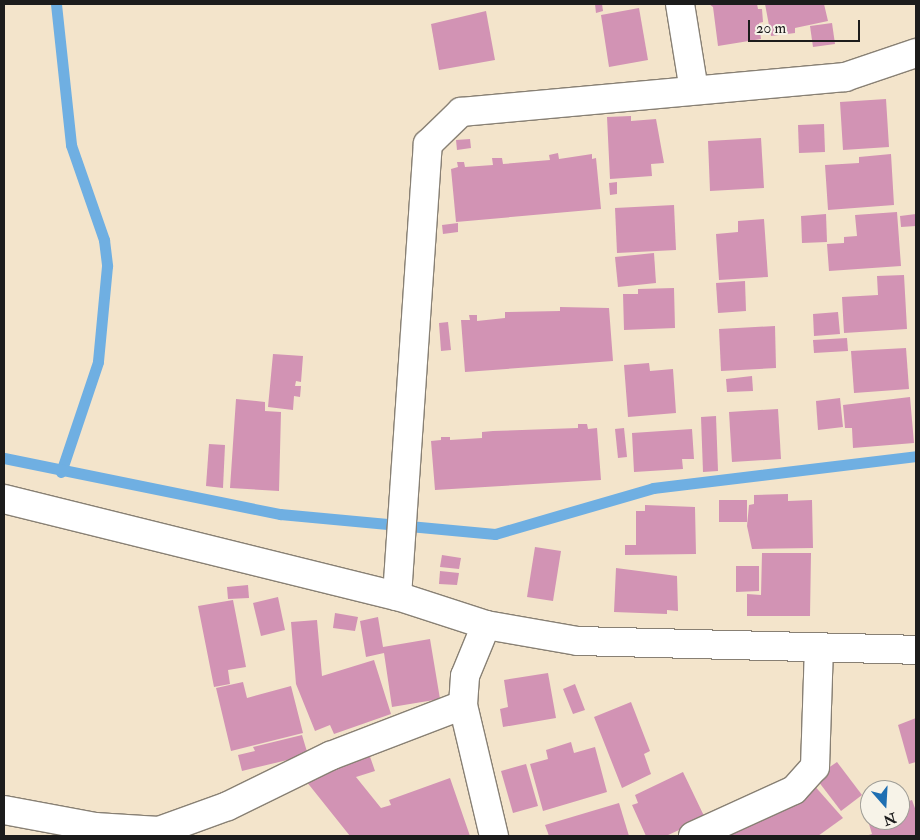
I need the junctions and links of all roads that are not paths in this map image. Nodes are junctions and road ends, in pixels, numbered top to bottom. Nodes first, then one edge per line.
1 (680, 4) edge
2 (916, 53) edge
3 (694, 90) junction
4 (4, 499) edge
5 (398, 596) junction
6 (486, 625) junction
7 (819, 649) junction
8 (916, 650) edge
9 (463, 705) junction
10 (4, 810) edge
11 (494, 836) edge
12 (693, 836) edge

1 - 3 street
2 - 3 street
3 - 5 street
4 - 5 street
5 - 6 street
6 - 7 street
6 - 9 street
7 - 8 street
7 - 12 street
9 - 10 street
9 - 11 street

